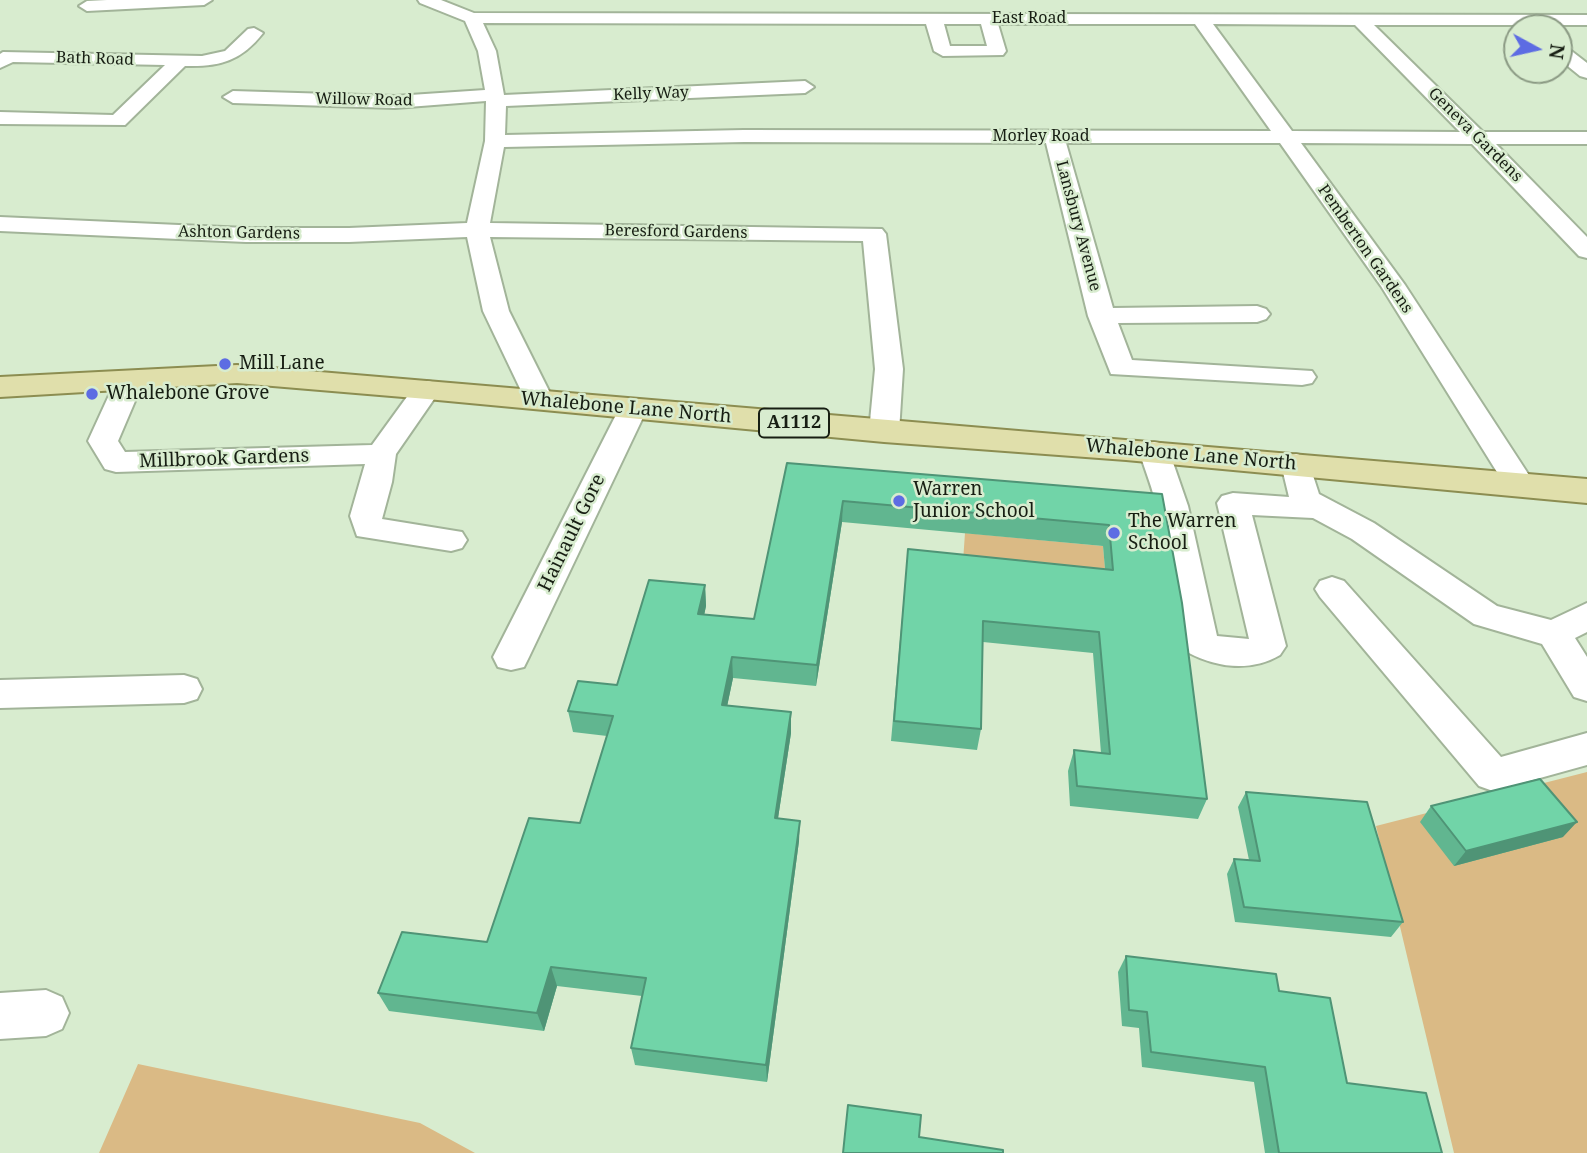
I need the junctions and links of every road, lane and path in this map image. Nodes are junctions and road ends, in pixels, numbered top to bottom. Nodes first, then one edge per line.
1 (204, 0) edge
2 (426, 0) edge
3 (730, 0) edge
4 (964, 0) edge
5 (1144, 0) edge
6 (500, 1) edge
7 (1547, 4) dead end
8 (86, 6) dead end
9 (472, 18) junction
10 (727, 18) junction
11 (933, 18) junction
12 (969, 18) junction
13 (988, 18) junction
14 (1151, 19) junction
15 (1200, 19) junction
16 (1360, 20) junction
17 (1578, 20) edge
18 (1503, 23) edge
19 (254, 33) dead end
20 (4, 59) edge
21 (180, 61) junction
22 (1573, 61) edge
23 (1587, 72) edge
24 (805, 87) dead end
25 (233, 97) dead end
26 (495, 98) junction
27 (0, 118) edge
28 (1054, 136) junction
29 (1478, 138) junction
30 (1587, 138) edge
31 (1287, 139) junction
32 (495, 141) junction
33 (0, 224) edge
34 (477, 230) junction
35 (1587, 251) edge
36 (1257, 314) dead end
37 (1101, 316) junction
38 (1302, 377) dead end
39 (130, 380) junction
40 (0, 387) edge
41 (427, 389) junction
42 (540, 401) junction
43 (632, 409) junction
44 (884, 432) junction
45 (1158, 463) junction
46 (1296, 464) junction
47 (379, 468) junction
48 (1521, 486) junction
49 (1587, 491) edge
50 (1305, 500) junction
51 (451, 540) dead end
52 (1332, 589) dead end
53 (1587, 616) edge
54 (1554, 634) junction
55 (511, 657) dead end
56 (1587, 687) edge
57 (184, 689) dead end
58 (0, 694) edge
59 (1587, 749) edge
60 (46, 1013) dead end
61 (0, 1016) edge

1 - 8 street
2 - 9 street
3 - 10 street
4 - 12 street
5 - 14 street
6 - 9 street
7 - 17 street
9 - 10 street, East Road
9 - 26 street
10 - 11 street, East Road
11 - 12 street, East Road
11 - 13 street
12 - 13 street, East Road
13 - 14 street, East Road
14 - 15 street, East Road
15 - 16 street, East Road
15 - 31 street, Pemberton Gardens
16 - 18 street, East Road
16 - 29 street, Geneva Gardens
19 - 21 street, Bath Road
20 - 21 street, Bath Road
21 - 27 street
22 - 23 street
24 - 26 street, Kelly Way
25 - 26 street, Willow Road
26 - 32 street
28 - 31 street, Morley Road
28 - 32 street, Morley Road
28 - 37 street, Lansbury Avenue
29 - 30 street, Morley Road
29 - 31 street, Morley Road
29 - 35 street, Geneva Gardens
31 - 48 street, Pemberton Gardens
32 - 34 street
33 - 34 street, Ashton Gardens
34 - 42 street
34 - 44 street, Beresford Gardens
36 - 37 street, Lansbury Avenue
37 - 38 street, Lansbury Avenue
39 - 40 main road, Whalebone Lane North / A1112
39 - 41 main road, Whalebone Lane North / A1112
39 - 47 street, Millbrook Gardens
41 - 42 main road, Whalebone Lane North / A1112
41 - 47 street
42 - 43 main road, Whalebone Lane North / A1112
43 - 44 main road, Whalebone Lane North / A1112
43 - 55 street, Hainault Gore
44 - 45 main road, Whalebone Lane North / A1112
45 - 46 main road, Whalebone Lane North / A1112
45 - 50 street
46 - 48 main road, Whalebone Lane North / A1112
46 - 50 street
47 - 51 street
48 - 49 main road, Whalebone Lane North / A1112
50 - 54 street
52 - 59 street
53 - 54 street
54 - 56 street
57 - 58 street
60 - 61 street

